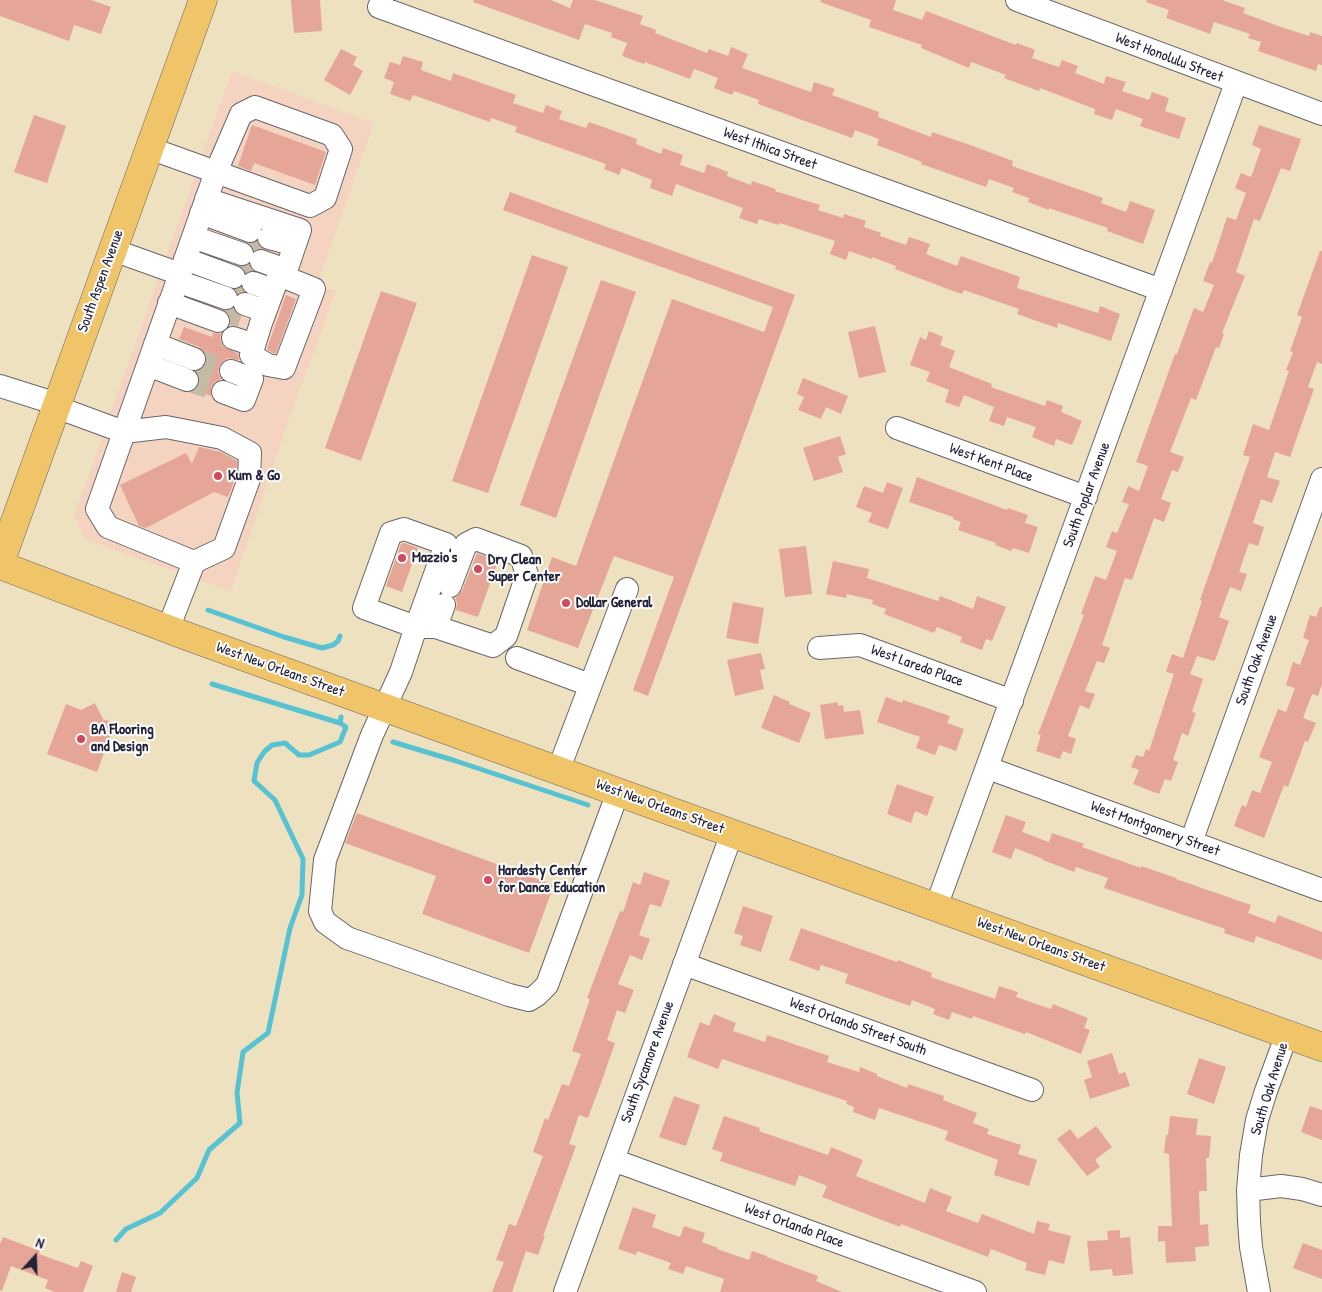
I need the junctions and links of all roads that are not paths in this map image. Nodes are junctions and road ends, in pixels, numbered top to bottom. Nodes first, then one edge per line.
1 (203, 0) edge
2 (1017, 0) edge
3 (380, 4) edge
4 (1236, 83) junction
5 (1322, 114) edge
6 (149, 148) junction
7 (216, 172) junction
8 (113, 250) junction
9 (185, 259) junction
10 (253, 288) junction
11 (1161, 290) junction
12 (151, 355) junction
13 (268, 365) junction
14 (191, 370) tunnel mouth
15 (227, 382) tunnel mouth
16 (0, 388) edge
17 (56, 406) junction
18 (897, 428) dead end
19 (124, 432) junction
20 (1322, 479) edge
21 (1086, 497) junction
22 (194, 562) junction
23 (0, 564) edge
24 (627, 589) dead end
25 (426, 627) junction
26 (168, 629) junction
27 (819, 648) dead end
28 (517, 658) dead end
29 (590, 685) junction
30 (1012, 701) junction
31 (385, 708) junction
32 (988, 768) junction
33 (558, 770) junction
34 (618, 792) junction
35 (732, 833) junction
36 (1192, 842) junction
37 (1322, 890) edge
38 (936, 907) junction
39 (684, 964) junction
40 (1287, 1034) junction
41 (1322, 1047) edge
42 (1032, 1090) dead end
43 (613, 1160) junction
44 (1248, 1190) junction
45 (1322, 1195) edge
46 (565, 1292) edge
47 (975, 1292) edge
48 (1259, 1292) edge

1 - 6 main road, South Aspen Avenue
2 - 4 street, West Honolulu Street
3 - 11 street, West Ithica Street
4 - 5 street, West Honolulu Street
4 - 11 street, South Poplar Avenue
6 - 7 street
6 - 8 main road, South Aspen Avenue
7 - 7 street
7 - 9 street
8 - 9 street
8 - 17 main road, South Aspen Avenue
9 - 10 street
9 - 10 street
9 - 10 street
9 - 10 street
9 - 10 street
9 - 12 street
10 - 13 street
10 - 13 street
11 - 21 street, South Poplar Avenue
12 - 14 street
12 - 19 street
13 - 15 street
16 - 17 street
17 - 19 street
17 - 23 main road, South Aspen Avenue
18 - 21 street, West Kent Place
19 - 22 street
19 - 22 street
20 - 36 street, South Oak Avenue
21 - 30 street, South Poplar Avenue
22 - 26 street
23 - 26 main road, West New Orleans Street
24 - 29 street
25 - 25 street
25 - 25 street
25 - 31 street
26 - 31 main road, West New Orleans Street
27 - 30 street, West Laredo Place
28 - 29 street
29 - 33 street
30 - 32 street, South Poplar Avenue
31 - 33 main road, West New Orleans Street
31 - 34 street
32 - 36 street, West Montgomery Street
32 - 38 street, South Poplar Avenue
33 - 34 main road, West New Orleans Street
34 - 35 main road, West New Orleans Street
35 - 38 main road, West New Orleans Street
35 - 39 street, South Sycamore Avenue
36 - 37 street, West Montgomery Street
38 - 40 main road, West New Orleans Street
39 - 42 street, West Orlando Street South
39 - 43 street, South Sycamore Avenue
40 - 41 main road, West New Orleans Street
40 - 44 street, South Oak Avenue
43 - 46 street, South Sycamore Avenue
43 - 47 street, West Orlando Place
44 - 45 street
44 - 48 street, South Oak Avenue

